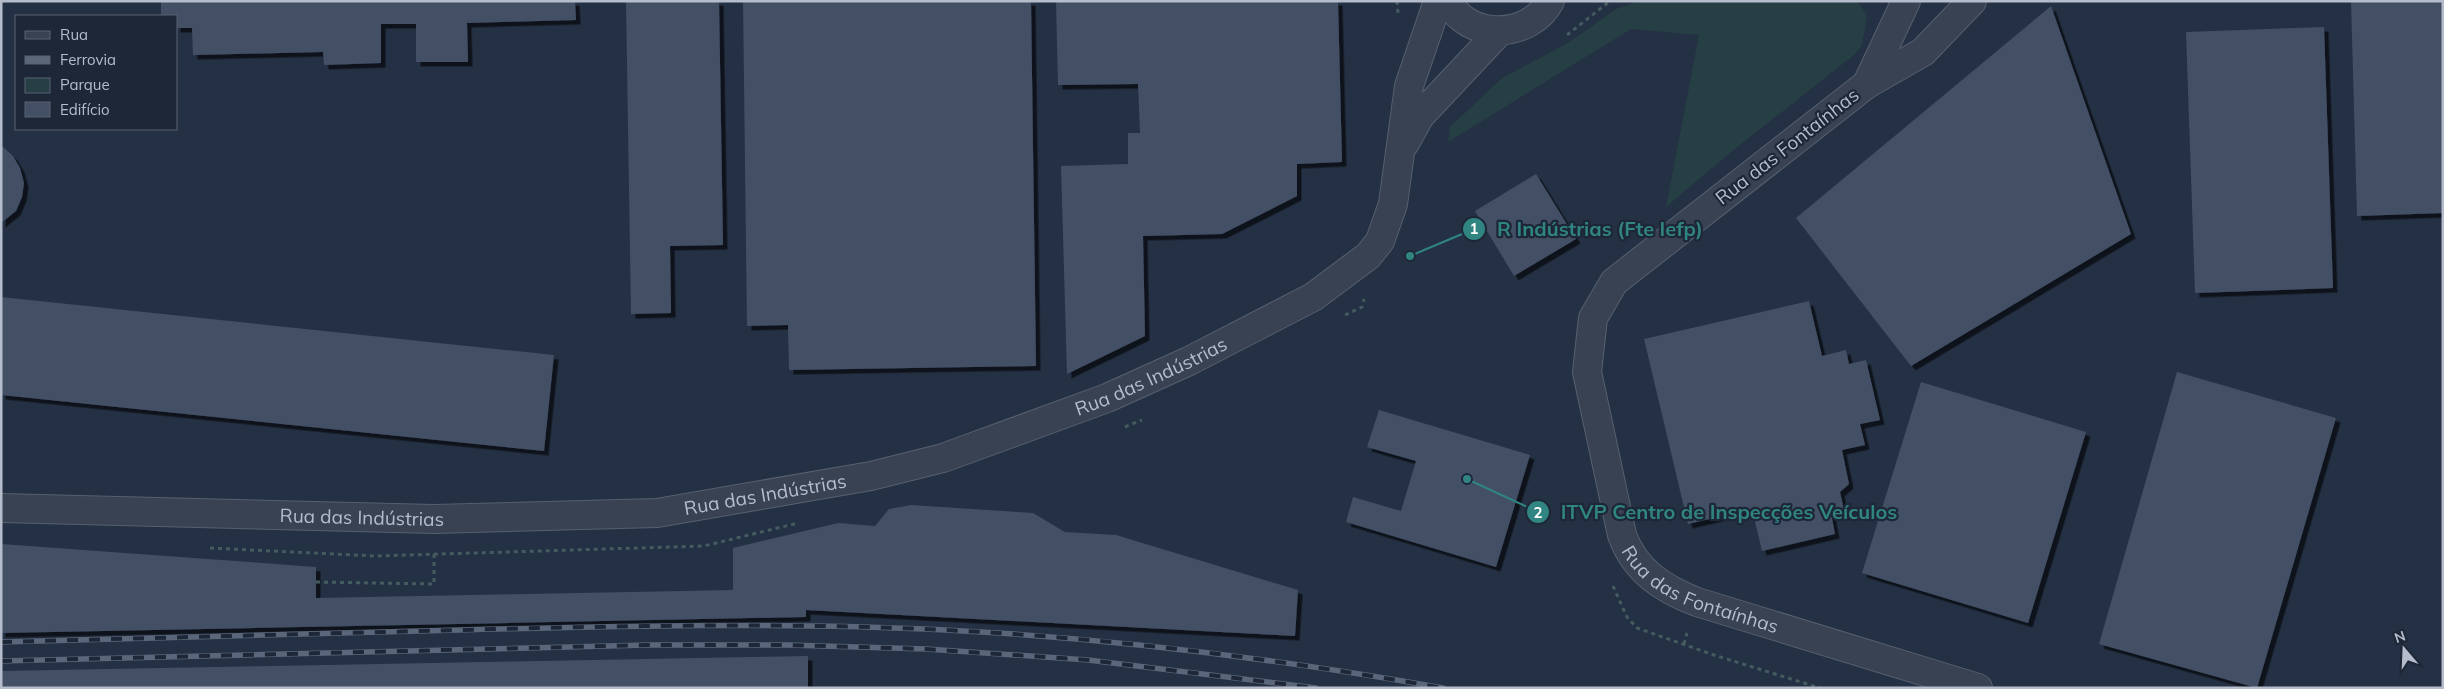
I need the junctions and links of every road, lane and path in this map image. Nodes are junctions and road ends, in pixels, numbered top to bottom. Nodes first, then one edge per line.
1 (1438, 1) edge
2 (1448, 1) edge
3 (1610, 1) edge
4 (1906, 1) edge
5 (1972, 1) edge
6 (1553, 3) edge
7 (1499, 32) junction
8 (1562, 39) dead end
9 (1867, 84) junction
10 (1401, 150) junction
11 (1365, 294) dead end
12 (1339, 318) dead end
13 (1148, 417) dead end
14 (1121, 429) dead end
15 (1, 508) edge
16 (800, 523) dead end
17 (208, 548) dead end
18 (316, 582) dead end
19 (434, 584) dead end
20 (1612, 584) dead end
21 (1820, 688) edge
22 (1978, 688) edge

1 - 10 street, Rua das Indústrias
2 - 7 street
3 - 8 path
4 - 9 street, Rua das Fontaínhas
5 - 9 street, Rua das Fontaínhas
6 - 7 street
7 - 10 street, Rua das Indústrias
9 - 22 street, Rua das Fontaínhas
10 - 15 street, Rua das Indústrias
11 - 12 path
13 - 14 path
16 - 17 path
18 - 19 path
20 - 21 path

